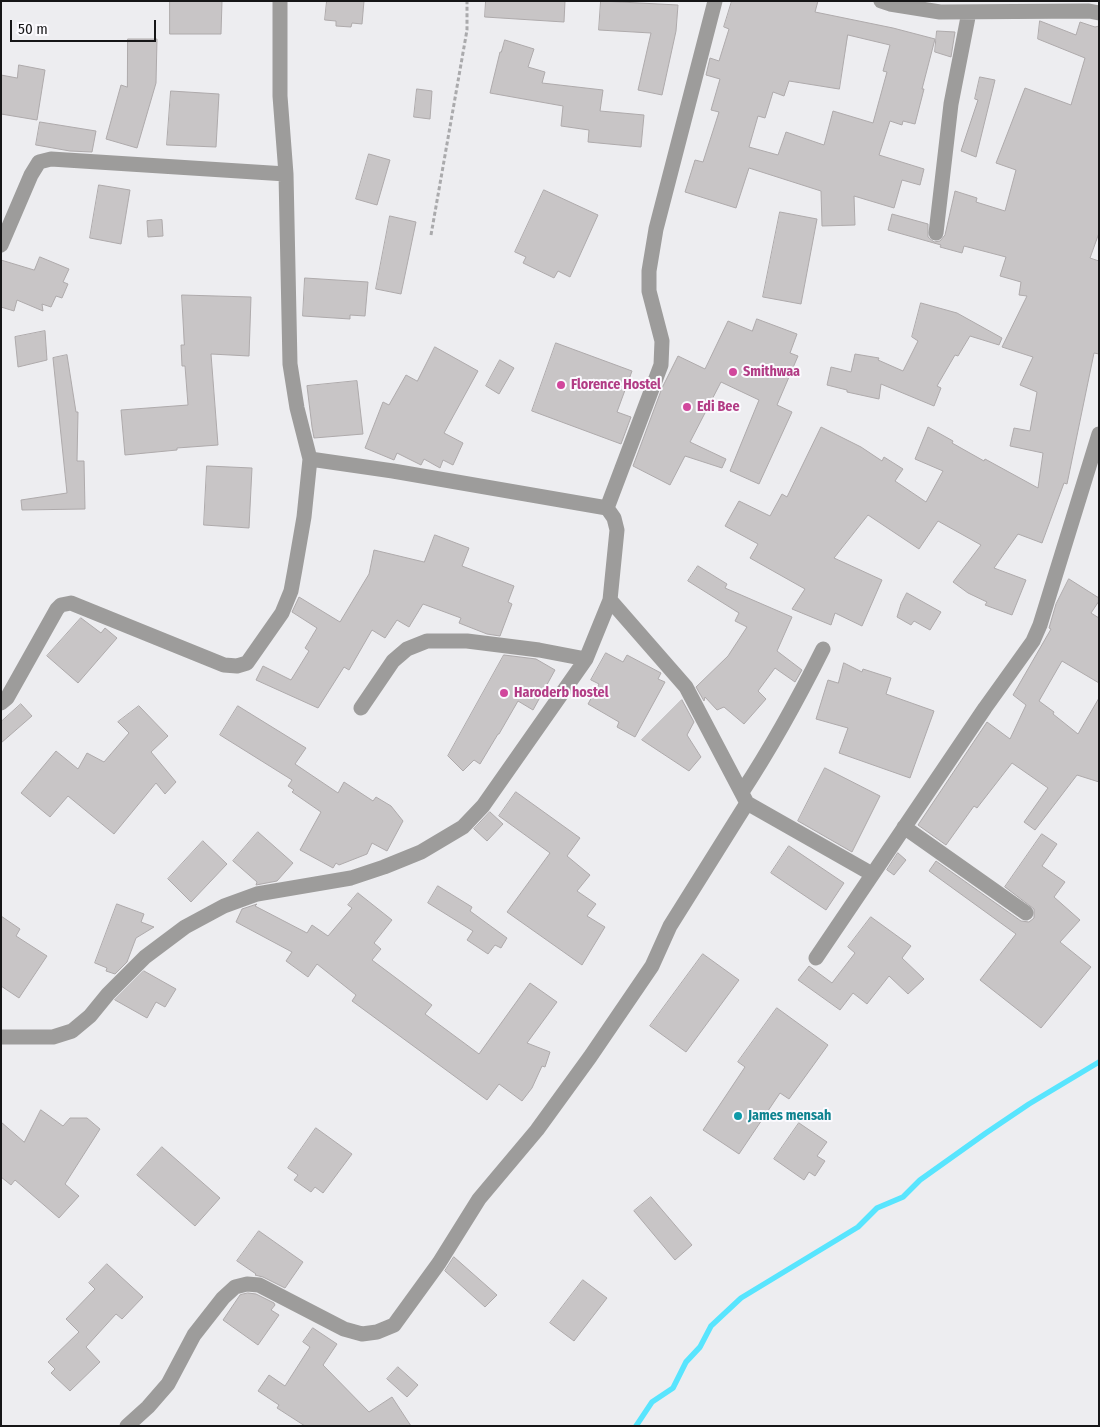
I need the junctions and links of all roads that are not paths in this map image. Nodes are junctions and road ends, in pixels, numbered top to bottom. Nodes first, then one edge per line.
1 (280, 1) edge
2 (715, 1) edge
3 (881, 1) edge
4 (1025, 6) edge
5 (969, 12) junction
6 (1099, 13) edge
7 (286, 174) junction
8 (936, 233) dead end
9 (1, 245) edge
10 (1099, 434) edge
11 (310, 459) junction
12 (607, 508) junction
13 (610, 600) junction
14 (822, 649) dead end
15 (586, 659) junction
16 (1, 703) edge
17 (361, 708) dead end
18 (745, 798) junction
19 (904, 827) junction
20 (872, 874) junction
21 (1026, 913) dead end
22 (816, 958) dead end
23 (1, 1036) edge
24 (126, 1426) edge

1 - 7 street
2 - 12 street
3 - 5 street
4 - 5 street
4 - 6 street
5 - 8 street
7 - 9 street
7 - 11 street
10 - 19 street
11 - 12 street
11 - 16 street
12 - 13 street
13 - 15 street
13 - 18 street
14 - 18 street
15 - 17 street
15 - 23 street
18 - 20 street
18 - 24 street
19 - 20 street
19 - 21 street
20 - 22 street

